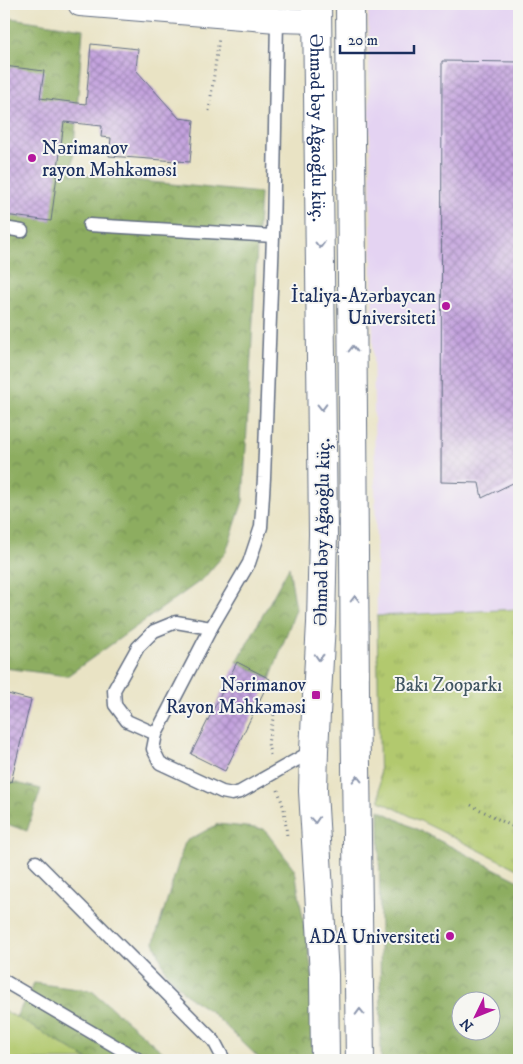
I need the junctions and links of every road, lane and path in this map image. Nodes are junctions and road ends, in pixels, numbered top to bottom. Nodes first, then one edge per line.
1 (80, 4) edge
2 (350, 4) edge
3 (317, 12) edge
4 (222, 15) junction
5 (277, 20) junction
6 (209, 111) dead end
7 (89, 225) dead end
8 (4, 228) edge
9 (22, 231) dead end
10 (273, 236) junction
11 (211, 628) junction
12 (156, 734) junction
13 (314, 750) junction
14 (356, 751) junction
15 (471, 805) dead end
16 (519, 830) edge
17 (36, 862) dead end
18 (4, 981) edge
19 (139, 1060) edge
20 (224, 1060) edge
21 (325, 1060) edge
22 (360, 1060) edge

1 - 4 street
14 -> 2 street, Əhməd bəy Ağaoğlu küç.
3 - 5 street
3 -> 13 street, Əhməd bəy Ağaoğlu küç.
4 - 5 street
4 - 6 path
5 - 10 lane
7 - 10 lane
8 - 9 lane
10 - 11 lane
11 - 12 lane
11 - 12 lane
12 - 13 lane
13 - 14 street
13 -> 21 street, Əhməd bəy Ağaoğlu küç.
22 -> 14 street, Əhməd bəy Ağaoğlu küç.
15 - 16 path
17 - 20 lane
18 - 19 lane

